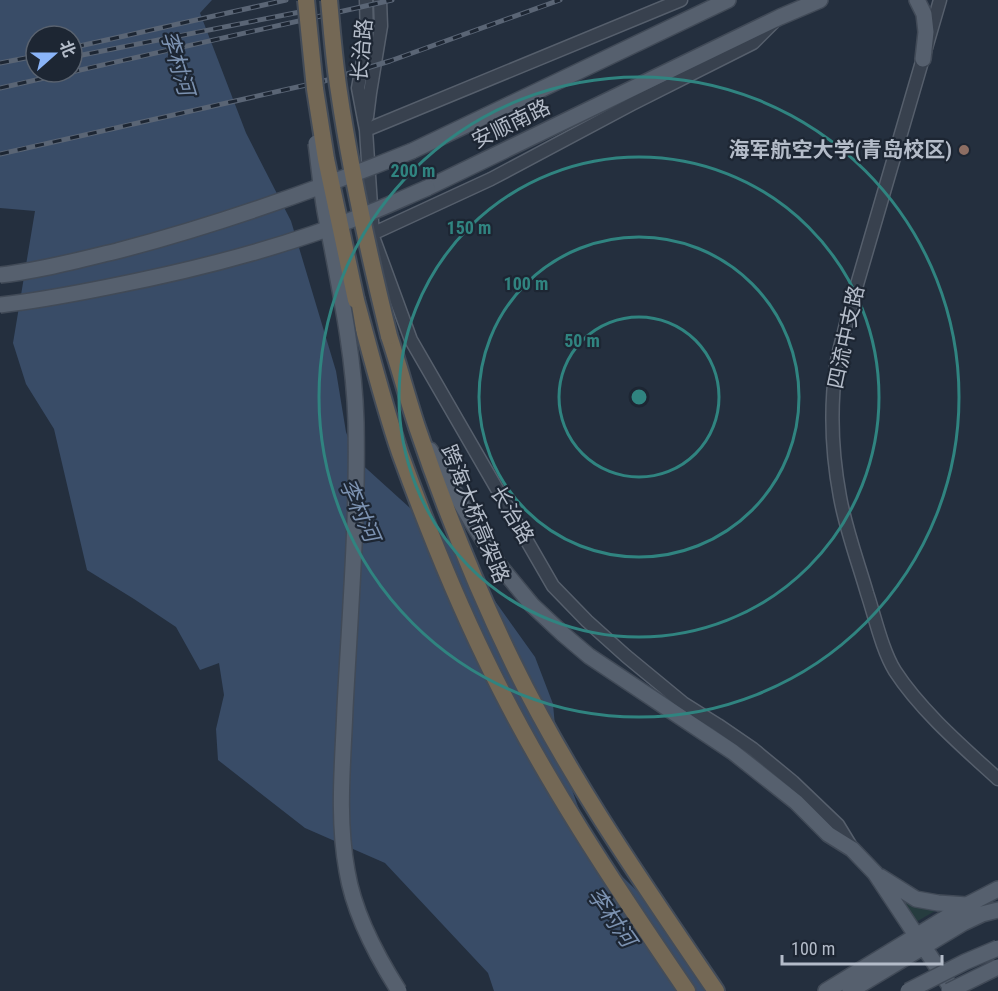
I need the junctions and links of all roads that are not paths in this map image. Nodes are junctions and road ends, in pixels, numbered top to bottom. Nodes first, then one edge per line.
1 (306, 0) edge
2 (329, 0) edge
3 (366, 0) edge
4 (380, 0) edge
5 (681, 0) edge
6 (728, 0) edge
7 (820, 0) edge
8 (917, 0) edge
9 (940, 0) edge
10 (780, 17) junction
11 (922, 59) junction
12 (315, 89) junction
13 (366, 130) junction
14 (372, 234) junction
15 (0, 275) edge
16 (0, 305) edge
17 (417, 426) junction
18 (998, 779) edge
19 (852, 849) junction
20 (874, 873) junction
21 (998, 889) edge
22 (967, 905) junction
23 (998, 908) edge
24 (920, 941) junction
25 (998, 948) edge
26 (893, 957) junction
27 (998, 967) edge
28 (399, 991) edge
29 (687, 991) edge
30 (716, 991) edge
31 (826, 991) edge
32 (850, 991) edge
33 (908, 991) edge
34 (951, 991) edge

1 - 12 highway, bridge
2 - 17 highway, 跨海大桥高架路, bridge
3 - 13 street, 长治路
4 - 13 street
5 - 13 street
6 - 15 main road, 安顺南路, bridge
7 - 10 main road, 安顺南路
8 - 11 main road
9 - 11 street, 四流中支路
10 - 14 street
10 - 16 main road, 安顺南路, bridge
11 - 18 street, 四流中支路
12 - 28 main road, bridge
12 - 29 highway, bridge
13 - 14 street, 长治路
14 - 19 street, 长治路
17 - 19 main road
17 - 30 highway, 跨海大桥高架路
19 - 20 main road
20 - 22 main road
20 - 24 main road
21 - 22 main road
22 - 24 main road
23 - 24 main road
24 - 26 main road
24 - 34 main road
25 - 33 main road, bridge
26 - 31 main road
26 - 32 main road
27 - 34 main road, bridge

